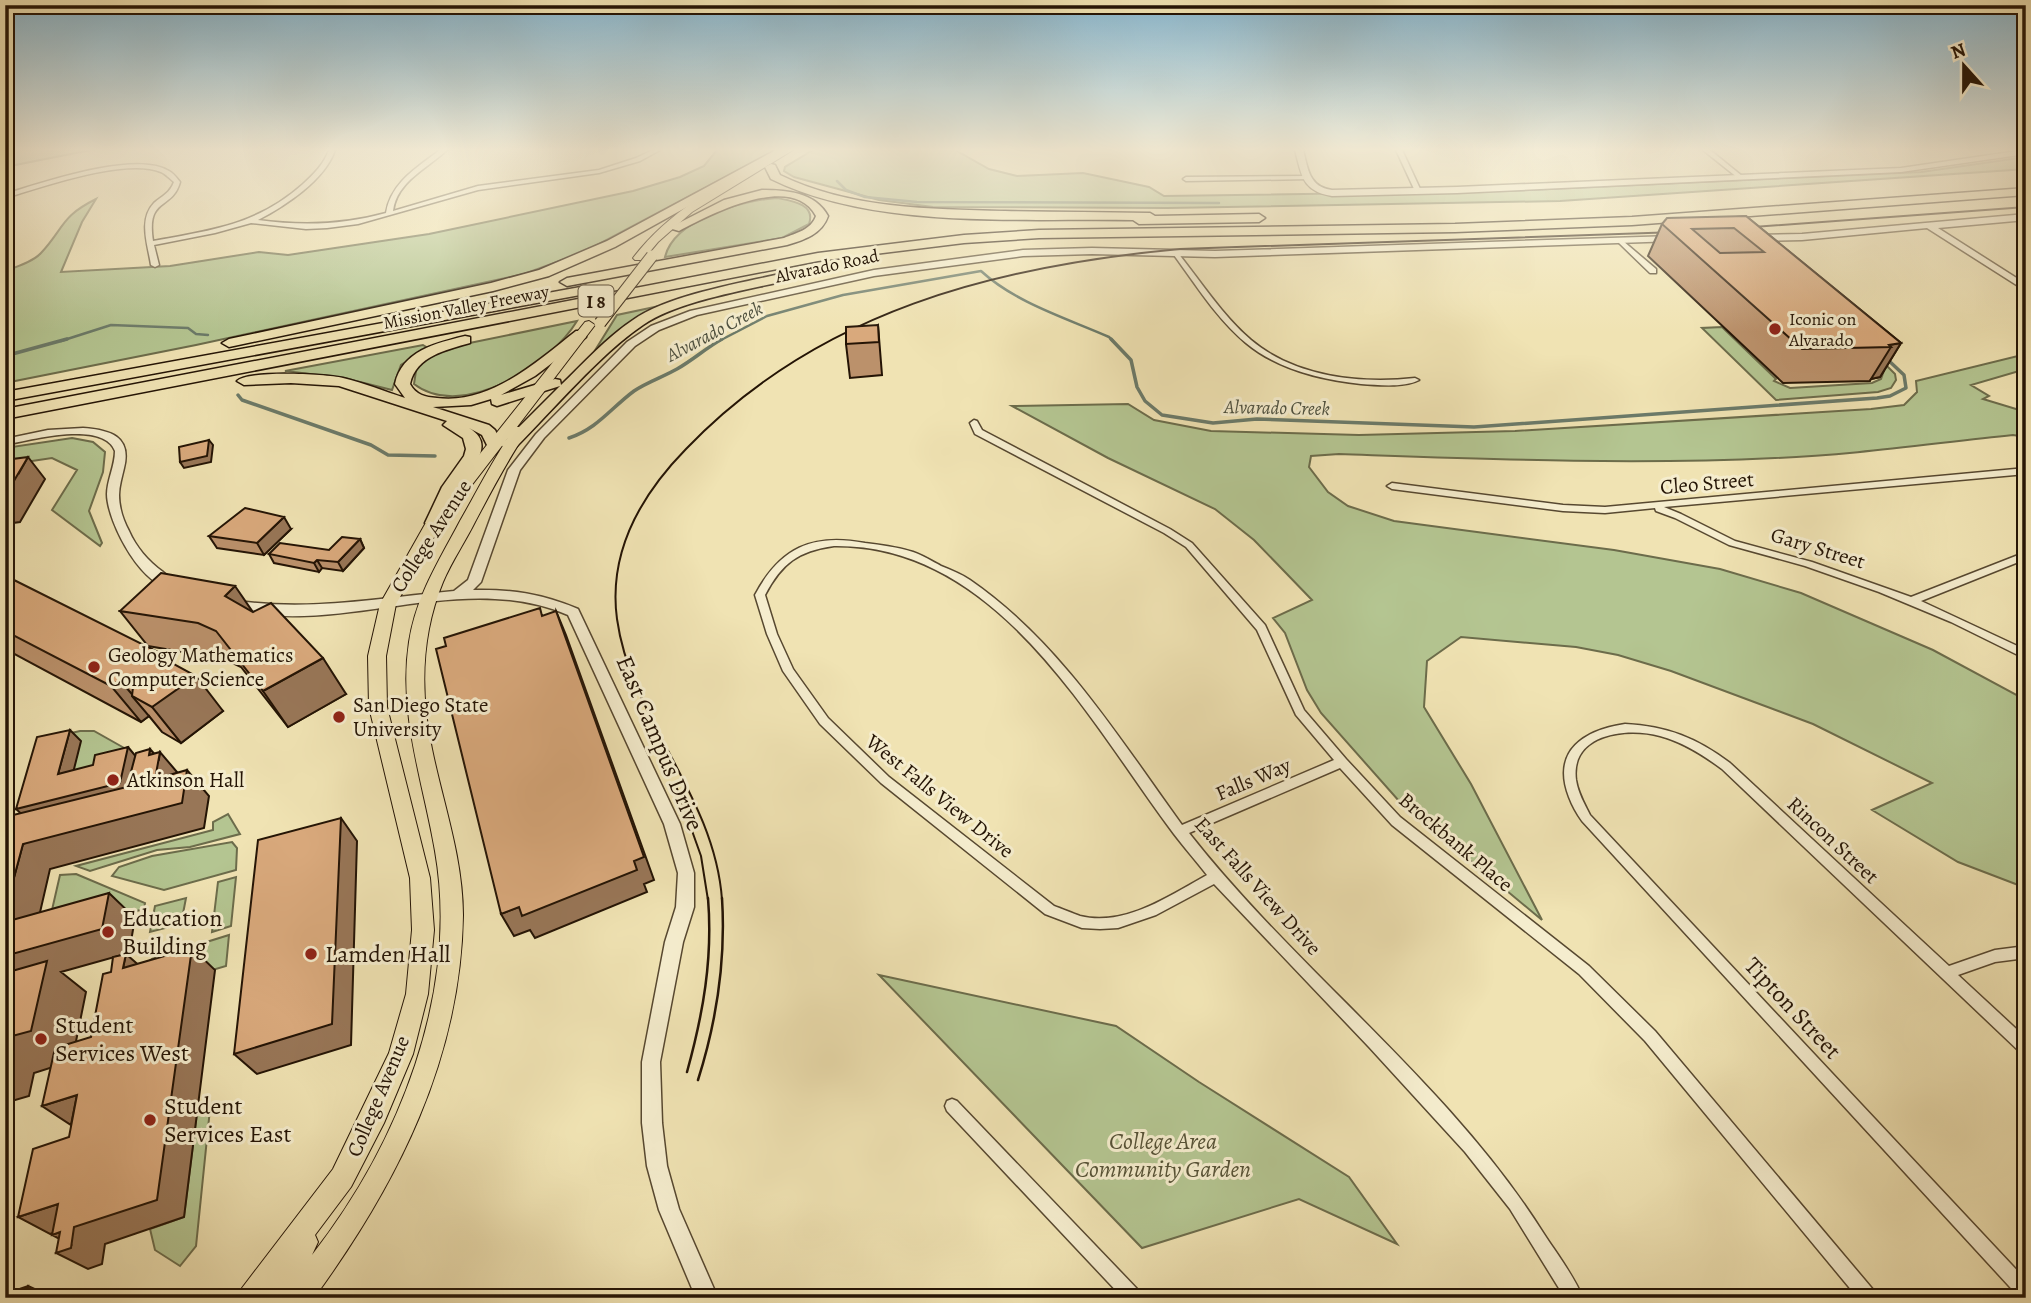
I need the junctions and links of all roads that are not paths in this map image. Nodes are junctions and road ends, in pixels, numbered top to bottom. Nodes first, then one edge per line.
1 (152, 211) edge
2 (272, 211) edge
3 (397, 211) edge
4 (673, 211) edge
5 (687, 211) edge
6 (698, 211) edge
7 (709, 211) edge
8 (821, 211) edge
9 (916, 211) edge
10 (1598, 211) edge
11 (1766, 211) edge
12 (389, 213) joint
13 (2026, 217) edge
14 (1218, 219) junction
15 (253, 221) junction
16 (1928, 225) junction
17 (675, 229) junction
18 (1112, 233) junction
19 (1750, 237) edge
20 (1688, 238) edge
21 (1621, 242) junction
22 (152, 243) junction
23 (1176, 254) junction
24 (155, 265) dead end
25 (1653, 271) dead end
26 (788, 276) junction
27 (2026, 288) edge
28 (590, 328) junction
29 (177, 355) junction
30 (1415, 380) dead end
31 (324, 381) junction
32 (555, 383) junction
33 (5, 388) edge
34 (537, 390) junction
35 (5, 397) edge
36 (83, 400) junction
37 (430, 410) junction
38 (5, 414) edge
39 (974, 423) dead end
40 (5, 442) edge
41 (501, 445) junction
42 (2026, 471) edge
43 (1392, 486) dead end
44 (1638, 508) junction
45 (434, 523) junction
46 (795, 553) joint
47 (2026, 555) edge
48 (190, 592) edge
49 (458, 595) junction
50 (428, 599) junction
51 (1914, 600) junction
52 (220, 603) edge
53 (388, 604) junction
54 (2026, 655) edge
55 (1584, 741) joint
56 (1342, 762) junction
57 (1180, 832) junction
58 (1216, 877) junction
59 (2026, 952) edge
60 (1946, 974) junction
61 (2026, 1048) edge
62 (952, 1106) dead end
63 (322, 1208) junction
64 (2026, 1292) edge
65 (252, 1298) edge
66 (278, 1298) edge
67 (297, 1298) edge
68 (707, 1298) edge
69 (1134, 1298) edge
70 (1575, 1298) edge
71 (1869, 1298) edge

1 - 22 street
2 - 15 street
3 - 12 street
4 - 29 highway
5 - 28 main road, College Avenue
6 - 17 main road, College Avenue
7 - 17 highway
8 - 29 highway
9 - 14 highway
10 - 14 highway, Mission Valley Freeway / I 8
11 - 18 highway, Mission Valley Freeway / I 8
12 - 15 street
13 - 16 street
14 - 35 highway, Mission Valley Freeway / I 8
15 - 22 street
16 - 19 street
16 - 27 street
17 - 28 main road, College Avenue, bridge
18 - 26 highway
18 - 36 highway, Mission Valley Freeway / I 8
20 - 21 street, Alvarado Road
21 - 23 street, Alvarado Road
21 - 25 street
22 - 24 street
23 - 30 street
23 - 49 street, Alvarado Road
26 - 28 highway
26 - 41 highway
28 - 32 main road, College Avenue
28 - 34 main road, College Avenue
29 - 33 highway
31 - 36 highway
31 - 37 highway
31 - 45 highway
32 - 34 highway
32 - 41 main road, College Avenue
34 - 37 highway
34 - 41 main road, College Avenue
36 - 38 highway, Mission Valley Freeway / I 8
37 - 41 highway
39 - 56 street, Brockbank Place
40 - 48 street
41 - 45 main road, College Avenue
41 - 50 main road, College Avenue
42 - 44 street, Cleo Street
43 - 44 street, Cleo Street
44 - 51 street, Gary Street
45 - 53 main road, College Avenue
46 - 57 street, East Falls View Drive
46 - 58 street, West Falls View Drive
47 - 51 street
49 - 50 street
49 - 68 street, East Campus Drive
50 - 53 street
50 - 67 main road, College Avenue
51 - 54 street, Gary Street
52 - 53 street
53 - 63 main road, College Avenue
55 - 60 street, Rincon Street
55 - 64 street, Tipton Street
56 - 57 street, Falls Way
56 - 71 street, Brockbank Place
57 - 58 street, East Falls View Drive
58 - 70 street, East Falls View Drive
59 - 60 street
60 - 61 street, Rincon Street
62 - 69 street
63 - 65 main road, College Avenue
63 - 66 main road

